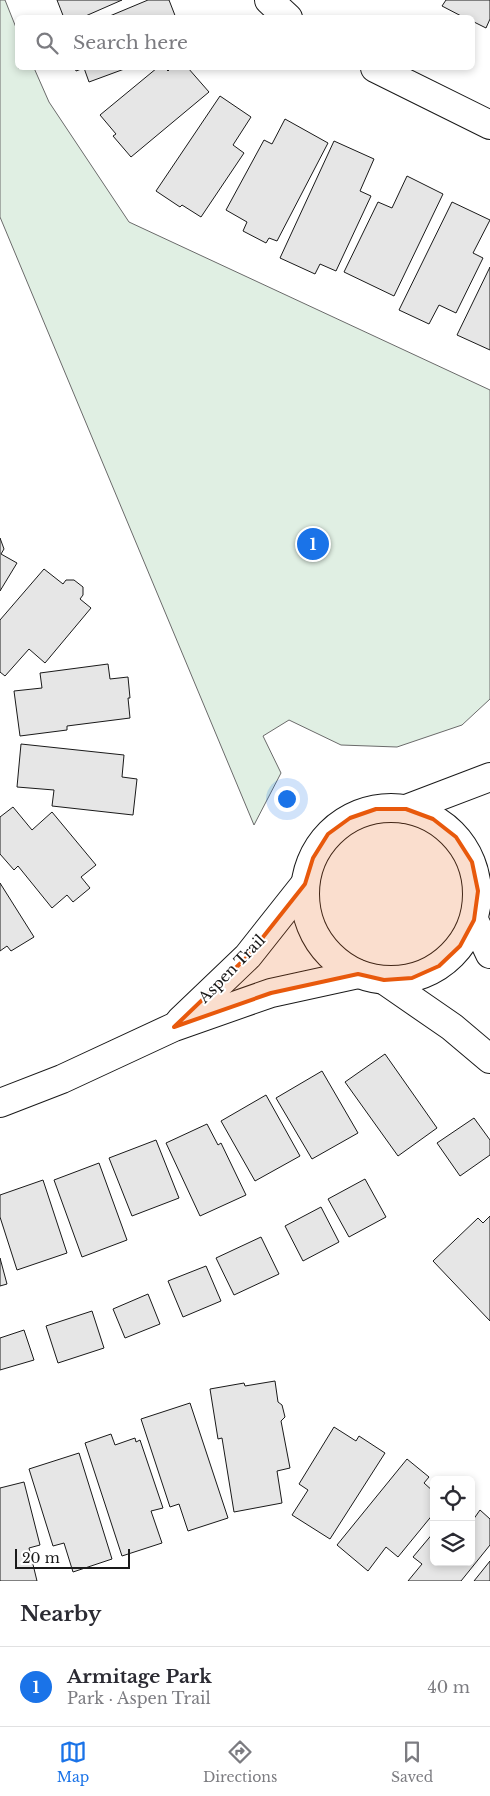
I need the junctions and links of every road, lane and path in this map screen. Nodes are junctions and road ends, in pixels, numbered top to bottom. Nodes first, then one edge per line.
1 (269, 0) edge
2 (285, 15) edge
3 (379, 70) edge
4 (490, 125) edge
5 (490, 777) edge
6 (406, 809) junction
7 (484, 879) edge
8 (305, 884) junction
9 (474, 920) junction
10 (490, 954) edge
11 (358, 974) junction
12 (384, 980) junction
13 (174, 1027) junction
14 (490, 1059) edge
15 (0, 1103) edge

1 - 2 street
3 - 4 street
5 - 6 street, Aspen Trail
6 - 7 street, Aspen Trail
6 - 8 street, Aspen Trail
7 - 9 street, Aspen Trail
8 - 11 street, Aspen Trail
8 - 13 street, Aspen Trail
9 - 10 street
9 - 12 street, Aspen Trail
11 - 12 street, Aspen Trail
11 - 13 street, Aspen Trail
12 - 14 street
13 - 15 street, Aspen Trail

